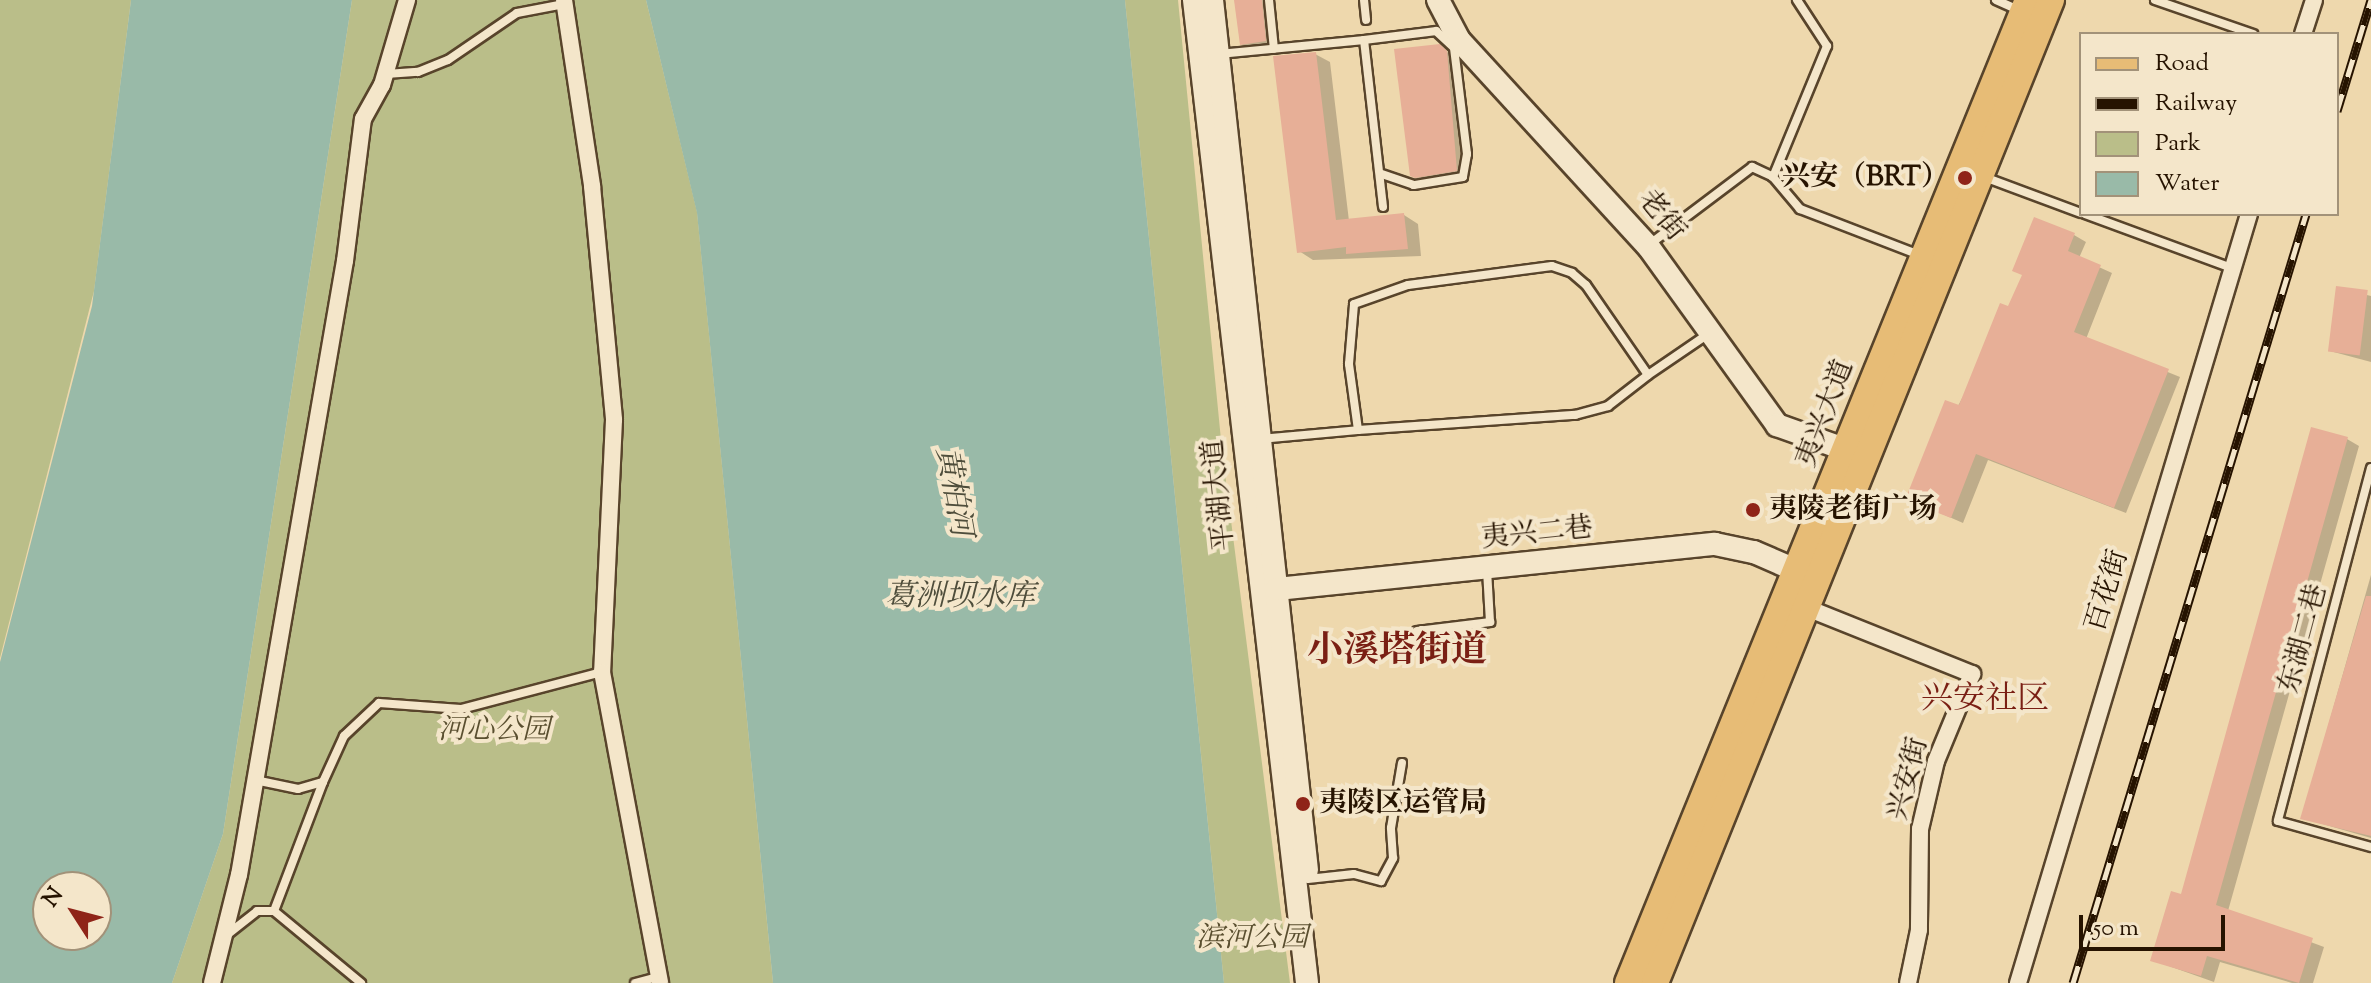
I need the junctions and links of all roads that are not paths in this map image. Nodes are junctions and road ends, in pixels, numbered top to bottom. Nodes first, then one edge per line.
1 (407, 0) edge
2 (1194, 0) edge
3 (1212, 0) edge
4 (1269, 0) edge
5 (1364, 0) edge
6 (1438, 0) edge
7 (1797, 0) edge
8 (1996, 0) edge
9 (2051, 0) edge
10 (2155, 0) edge
11 (2314, 0) edge
12 (564, 2) edge
13 (2026, 6) edge
14 (1366, 20) dead end
15 (2247, 32) edge
16 (2304, 32) edge
17 (1364, 40) junction
18 (1274, 49) junction
19 (1218, 54) junction
20 (386, 74) junction
21 (1382, 174) junction
22 (1980, 176) junction
23 (1773, 177) junction
24 (1383, 207) dead end
25 (2079, 212) edge
26 (2091, 216) edge
27 (2248, 216) edge
28 (1648, 246) junction
29 (1922, 256) junction
30 (2233, 268) junction
31 (1710, 333) junction
32 (1648, 375) junction
33 (1358, 430) junction
34 (1260, 439) junction
35 (1847, 450) junction
36 (2371, 468) edge
37 (1487, 570) junction
38 (1798, 571) junction
39 (1277, 589) junction
40 (1807, 608) junction
41 (1417, 631) dead end
42 (602, 672) junction
43 (1402, 763) dead end
44 (254, 779) junction
45 (323, 782) junction
46 (2371, 847) edge
47 (1308, 879) junction
48 (274, 911) junction
49 (226, 935) junction
50 (659, 980) edge
51 (212, 983) edge
52 (361, 983) edge
53 (635, 983) edge
54 (1307, 983) edge
55 (1318, 983) edge
56 (1628, 983) edge
57 (1655, 983) edge
58 (1908, 983) edge
59 (2018, 983) edge

1 - 20 street
2 - 54 main road, 平湖大道
3 - 19 main road, 平湖大道
4 - 18 lane
5 - 14 lane
6 - 28 main road, 老街
7 - 23 lane
8 - 13 lane
9 - 22 main road, 夷兴大道
10 - 15 lane
11 - 16 street
12 - 20 lane
12 - 42 street
13 - 29 main road, 夷兴大道
17 - 18 lane
17 - 21 lane
17 - 21 lane
18 - 19 lane
19 - 34 main road, 平湖大道
20 - 44 street
21 - 24 lane
22 - 25 lane
22 - 40 main road, 夷兴大道
23 - 28 lane
23 - 29 lane
26 - 30 lane
27 - 30 street, 百花街
28 - 31 main road, 老街
29 - 35 main road, 夷兴大道
30 - 59 street, 百花街
31 - 32 lane
31 - 35 main road, 老街
32 - 33 lane
32 - 33 lane
33 - 34 lane
34 - 39 main road, 平湖大道
35 - 38 main road, 夷兴大道
36 - 46 lane, 东湖二巷
37 - 38 main road, 夷兴二巷
37 - 39 main road, 夷兴二巷
37 - 41 lane
38 - 56 main road, 夷兴大道
39 - 47 main road, 平湖大道
40 - 57 main road, 夷兴大道
40 - 58 street, 兴安街
42 - 45 lane
42 - 50 street
43 - 47 lane
44 - 45 lane
44 - 49 street
45 - 48 lane
47 - 55 main road, 平湖大道
48 - 49 lane
48 - 52 lane
49 - 51 street
50 - 53 lane

